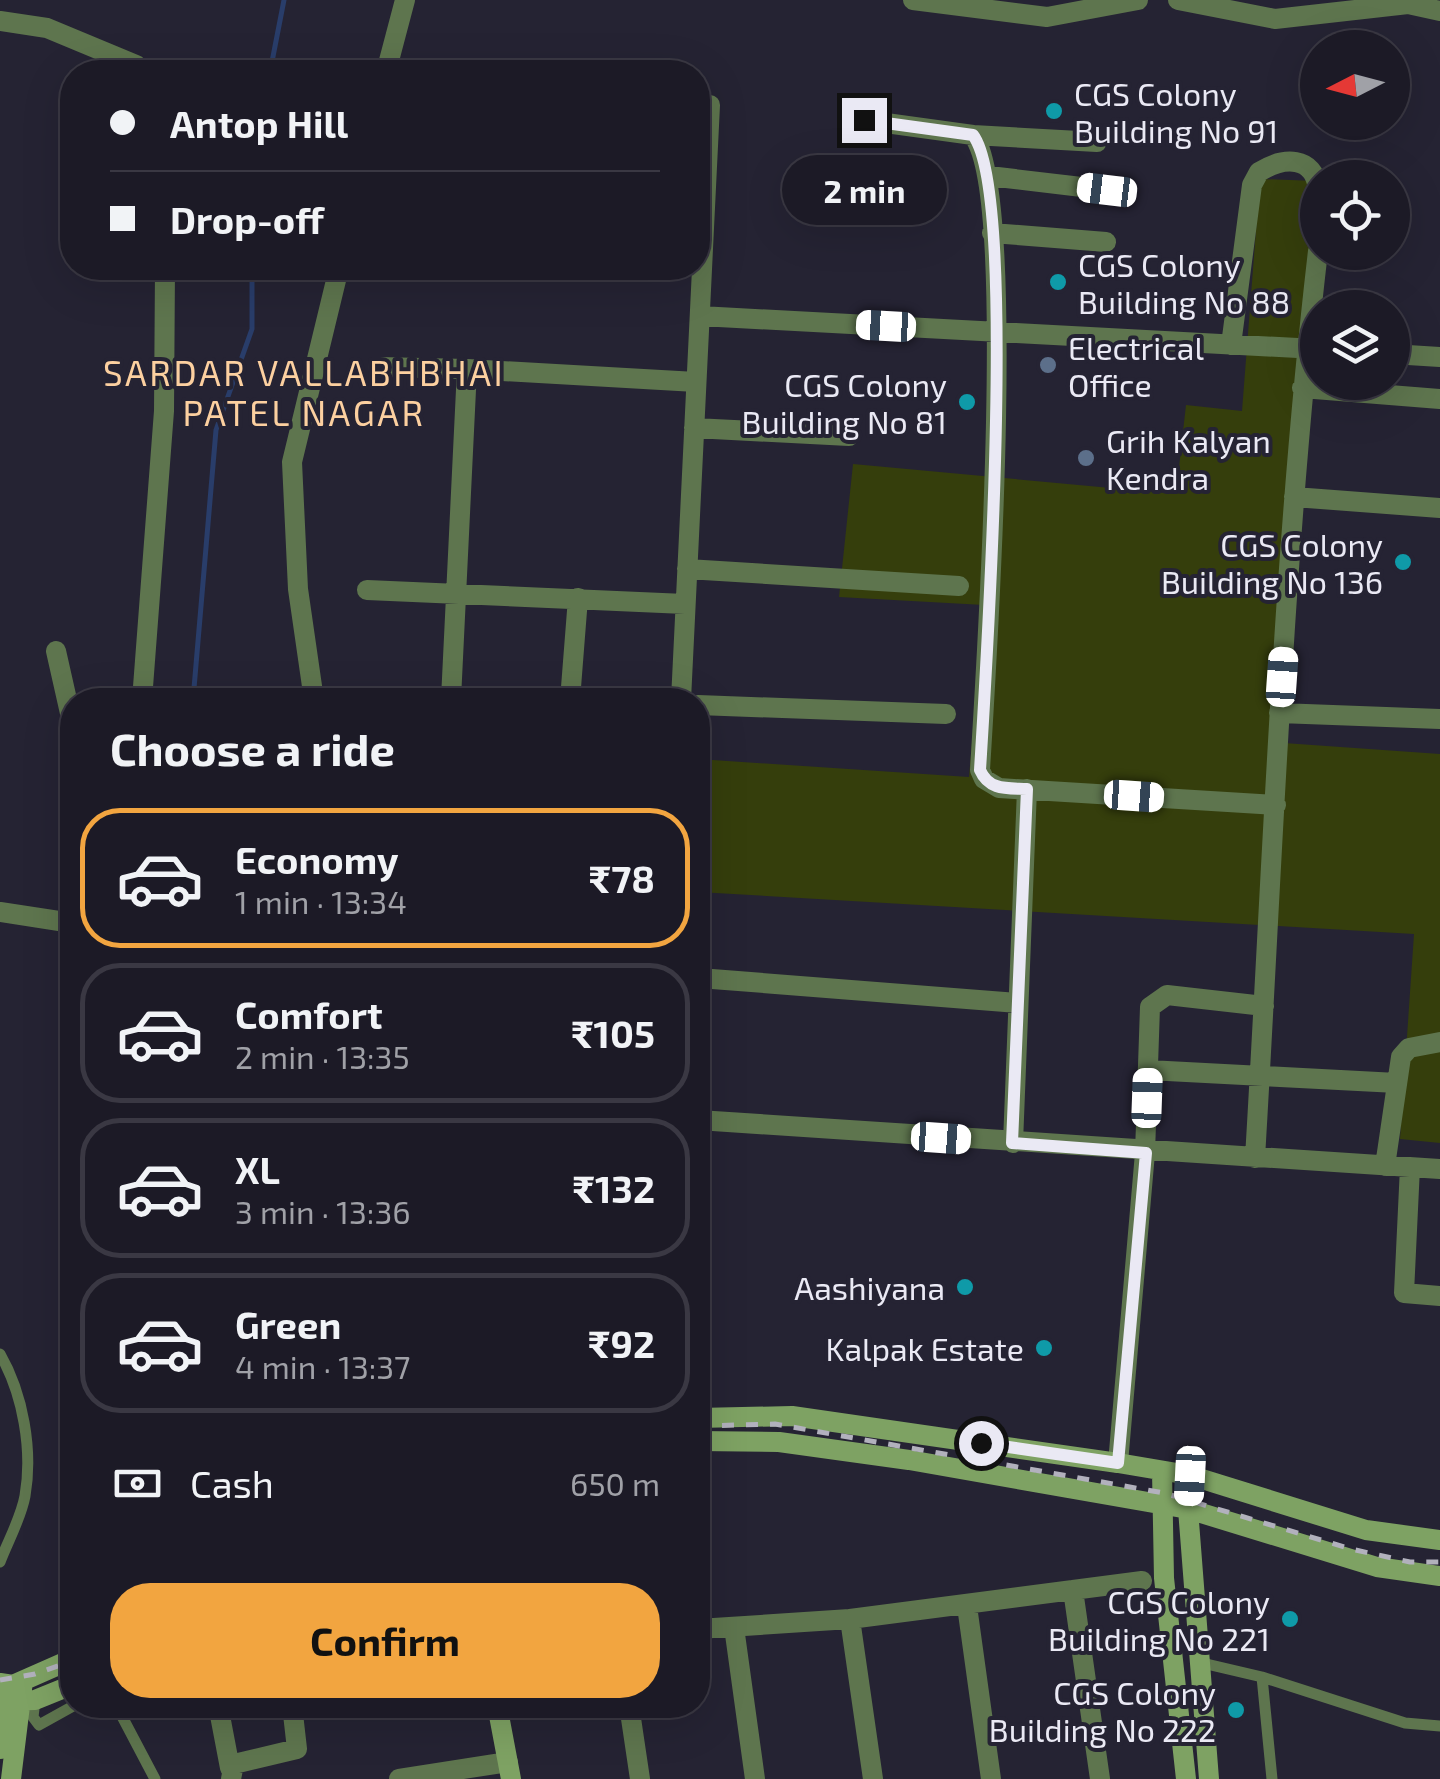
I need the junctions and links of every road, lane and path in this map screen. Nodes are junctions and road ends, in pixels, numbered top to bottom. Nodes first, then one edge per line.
1 (405, 0) edge
2 (913, 0) edge
3 (1138, 0) edge
4 (1178, 0) edge
5 (1440, 11) edge
6 (0, 21) edge
7 (124, 60) edge
8 (389, 60) edge
9 (864, 120) dead end
10 (973, 135) junction
11 (1097, 142) dead end
12 (1300, 164) edge
13 (989, 176) junction
14 (1107, 190) dead end
15 (992, 233) junction
16 (1106, 242) dead end
17 (165, 280) edge
18 (336, 280) edge
19 (702, 280) edge
20 (700, 316) junction
21 (997, 332) junction
22 (1231, 345) junction
23 (1300, 348) edge
24 (1410, 355) edge
25 (1440, 357) edge
26 (378, 367) dead end
27 (467, 369) junction
28 (696, 382) junction
29 (1410, 397) edge
30 (1301, 400) edge
31 (1440, 400) edge
32 (694, 428) junction
33 (849, 436) dead end
34 (1294, 498) junction
35 (1440, 508) edge
36 (687, 569) junction
37 (960, 586) dead end
38 (367, 590) dead end
39 (457, 592) junction
40 (578, 598) junction
41 (686, 604) junction
42 (56, 651) dead end
43 (64, 688) edge
44 (143, 688) edge
45 (312, 688) edge
46 (452, 688) edge
47 (571, 688) edge
48 (681, 688) edge
49 (710, 706) edge
50 (1279, 713) junction
51 (946, 714) dead end
52 (1440, 719) edge
53 (1027, 789) junction
54 (1276, 805) junction
55 (0, 912) edge
56 (60, 921) edge
57 (710, 979) edge
58 (1018, 1003) junction
59 (1264, 1006) junction
60 (1440, 1042) edge
61 (1148, 1070) junction
62 (1260, 1074) junction
63 (1397, 1084) junction
64 (710, 1121) edge
65 (1012, 1143) junction
66 (1146, 1153) junction
67 (1255, 1158) junction
68 (1385, 1166) junction
69 (1410, 1168) junction
70 (1440, 1169) edge
71 (1440, 1296) edge
72 (0, 1354) edge
73 (710, 1418) edge
74 (878, 1428) junction
75 (710, 1441) edge
76 (873, 1455) junction
77 (1118, 1463) junction
78 (1162, 1470) junction
79 (1190, 1476) junction
80 (1160, 1506) junction
81 (1188, 1510) junction
82 (1440, 1540) edge
83 (0, 1562) edge
84 (1440, 1576) edge
85 (1142, 1580) dead end
86 (1074, 1590) junction
87 (967, 1606) junction
88 (850, 1619) junction
89 (734, 1628) junction
90 (710, 1629) edge
91 (1198, 1662) junction
92 (60, 1666) edge
93 (1262, 1677) junction
94 (60, 1687) edge
95 (15, 1693) edge
96 (60, 1713) edge
97 (123, 1718) edge
98 (220, 1718) edge
99 (294, 1718) edge
100 (500, 1718) edge
101 (631, 1718) edge
102 (1440, 1726) edge
103 (0, 1749) edge
104 (510, 1770) edge
105 (231, 1773) edge
106 (1208, 1778) edge
107 (11, 1779) edge
108 (155, 1779) edge
109 (399, 1779) edge
110 (640, 1779) edge
111 (756, 1779) edge
112 (873, 1779) edge
113 (991, 1779) edge
114 (1100, 1779) edge
115 (1185, 1779) edge
116 (1272, 1779) edge

1 - 8 street
2 - 3 street
4 - 5 street
6 - 7 street
9 - 10 street
10 - 11 street
10 - 13 street
12 - 22 street
13 - 14 street
13 - 15 street
15 - 16 street
15 - 21 street
17 - 44 street
18 - 45 street
19 - 20 street
20 - 21 street
20 - 28 street
21 - 22 street
21 - 53 street
22 - 23 street
24 - 25 street
26 - 27 street
27 - 28 street
27 - 39 street
28 - 32 street
29 - 31 street
30 - 34 street
32 - 33 street
32 - 36 street
34 - 35 street
34 - 50 street
36 - 37 street
36 - 41 street
38 - 39 street
39 - 40 street
39 - 46 street
40 - 41 street
40 - 47 street
41 - 48 street
42 - 43 street
49 - 51 street
50 - 52 street
50 - 54 street
53 - 54 street
53 - 58 street
54 - 59 street
55 - 56 street
57 - 58 street
58 - 65 street
59 - 61 street
59 - 62 street
60 - 63 street
61 - 62 street
61 - 66 street
62 - 63 street
62 - 67 street
63 - 68 street
64 - 65 street
65 - 66 street
66 - 67 street
66 - 77 street
67 - 68 street
68 - 69 street
69 - 70 street
69 - 71 street
72 - 83 lane
73 - 74 main road
74 - 76 main road
74 - 77 main road
75 - 76 main road
76 - 80 main road
77 - 78 main road
78 - 79 main road
78 - 80 main road
79 - 81 main road
79 - 82 main road
80 - 81 main road
80 - 115 main road
81 - 84 main road
81 - 91 main road
85 - 86 street
86 - 87 street
86 - 114 street
87 - 88 street
87 - 113 street
88 - 89 street
88 - 112 street
89 - 90 street
89 - 111 street
91 - 93 lane
91 - 106 main road
92 - 95 main road
93 - 102 lane
93 - 116 lane
94 - 95 main road
95 - 96 lane
95 - 103 main road
95 - 107 main road
97 - 108 lane
98 - 105 street
99 - 105 street
100 - 104 main road
101 - 110 street
104 - 109 street
106 - 115 street

